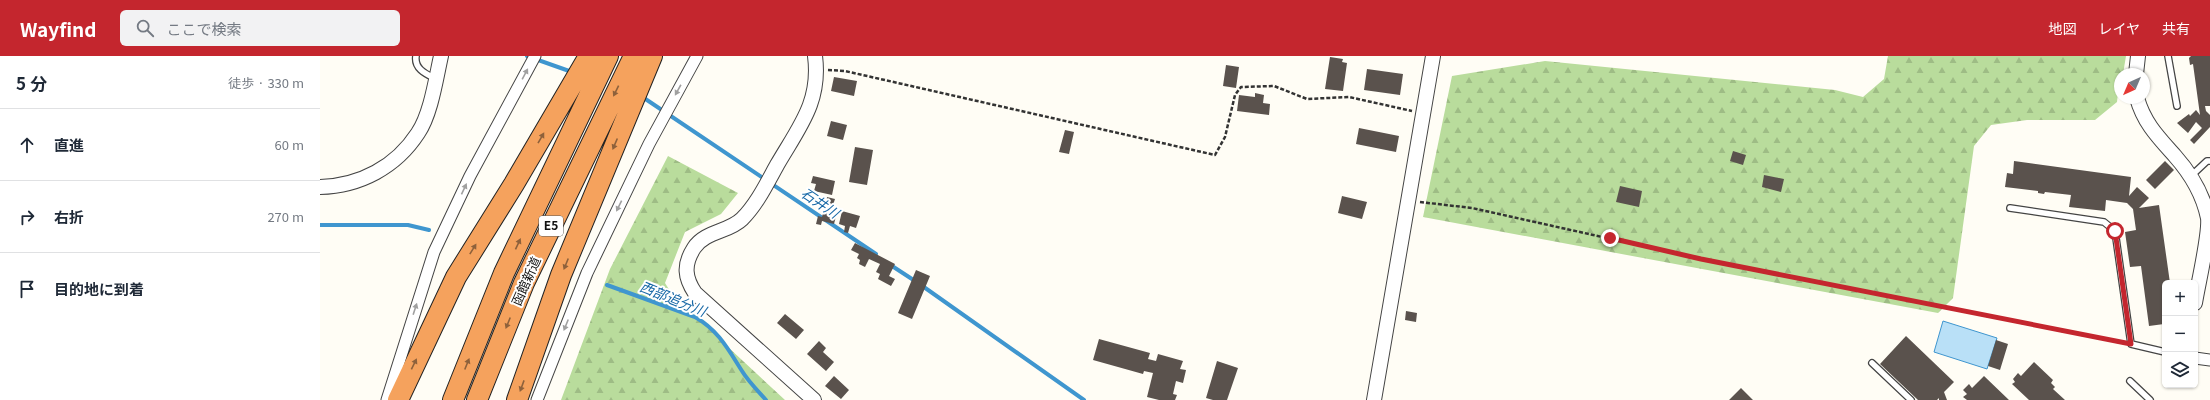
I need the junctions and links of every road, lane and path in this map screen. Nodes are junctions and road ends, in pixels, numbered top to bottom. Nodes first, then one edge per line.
1 (416, 56) edge
2 (441, 56) edge
3 (534, 56) edge
4 (589, 56) edge
5 (608, 56) edge
6 (634, 56) edge
7 (652, 56) edge
8 (697, 56) edge
9 (1433, 56) edge
10 (2138, 56) edge
11 (2168, 56) edge
12 (816, 62) edge
13 (2137, 68) edge
14 (436, 80) junction
15 (2139, 104) edge
16 (2177, 106) dead end
17 (1424, 113) junction
18 (2210, 161) edge
19 (2191, 176) junction
20 (320, 187) edge
21 (1408, 200) junction
22 (2010, 208) dead end
23 (2198, 283) edge
24 (2131, 344) junction
25 (2162, 351) edge
26 (2198, 358) edge
27 (2210, 360) edge
28 (1872, 363) dead end
29 (2130, 382) dead end
30 (387, 400) edge
31 (398, 400) edge
32 (453, 400) edge
33 (477, 400) edge
34 (517, 400) edge
35 (537, 400) edge
36 (814, 400) edge
37 (1374, 400) edge
38 (1911, 400) edge
39 (2150, 400) edge

1 - 14 lane
2 - 14 street
30 -> 3 street
31 -> 4 highway
32 -> 5 highway, 函館新道 / E5
6 -> 33 highway, 函館新道 / E5
7 -> 34 highway
8 -> 35 street
9 - 17 street
10 - 13 street
11 - 16 lane
12 - 17 path
12 - 36 street
14 - 20 street
15 - 19 street
17 - 21 street
18 - 19 lane
19 - 23 street
21 - 24 path
21 - 37 street
22 - 24 lane
24 - 25 lane
26 - 27 street
28 - 38 lane
29 - 39 lane

